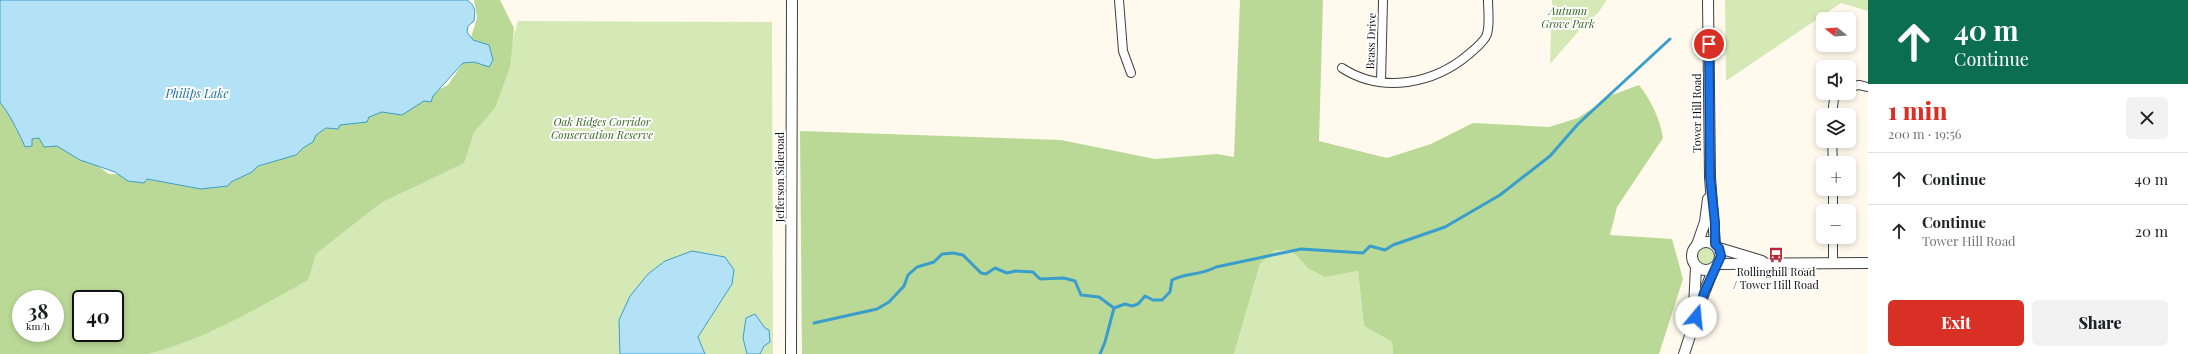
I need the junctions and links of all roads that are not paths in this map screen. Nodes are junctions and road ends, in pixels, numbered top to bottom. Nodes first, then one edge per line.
1 (792, 0) edge
2 (1119, 0) edge
3 (1383, 0) edge
4 (1488, 0) edge
5 (1708, 0) edge
6 (1342, 68) dead end
7 (1131, 73) dead end
8 (1381, 82) junction
9 (1856, 86) edge
10 (1868, 87) edge
11 (1710, 177) junction
12 (1833, 244) edge
13 (1697, 245) junction
14 (1717, 246) junction
15 (1832, 263) junction
16 (1868, 263) edge
17 (1771, 264) junction
18 (1696, 266) junction
19 (1716, 266) junction
20 (1689, 340) junction
21 (791, 354) edge
22 (1684, 354) edge

1 - 21 street, Jefferson Sideroad
2 - 7 street
3 - 8 street, Brass Drive
4 - 8 street
5 - 11 street, Tower Hill Road
6 - 8 street
9 - 10 street
11 - 13 street, Tower Hill Road
11 - 14 street, Tower Hill Road
12 - 15 street
13 - 14 street
13 - 18 street
14 - 17 street
14 - 19 street
15 - 16 street
15 - 17 street
17 - 19 street
18 - 19 street
18 - 20 street
19 - 20 street
20 - 22 street

